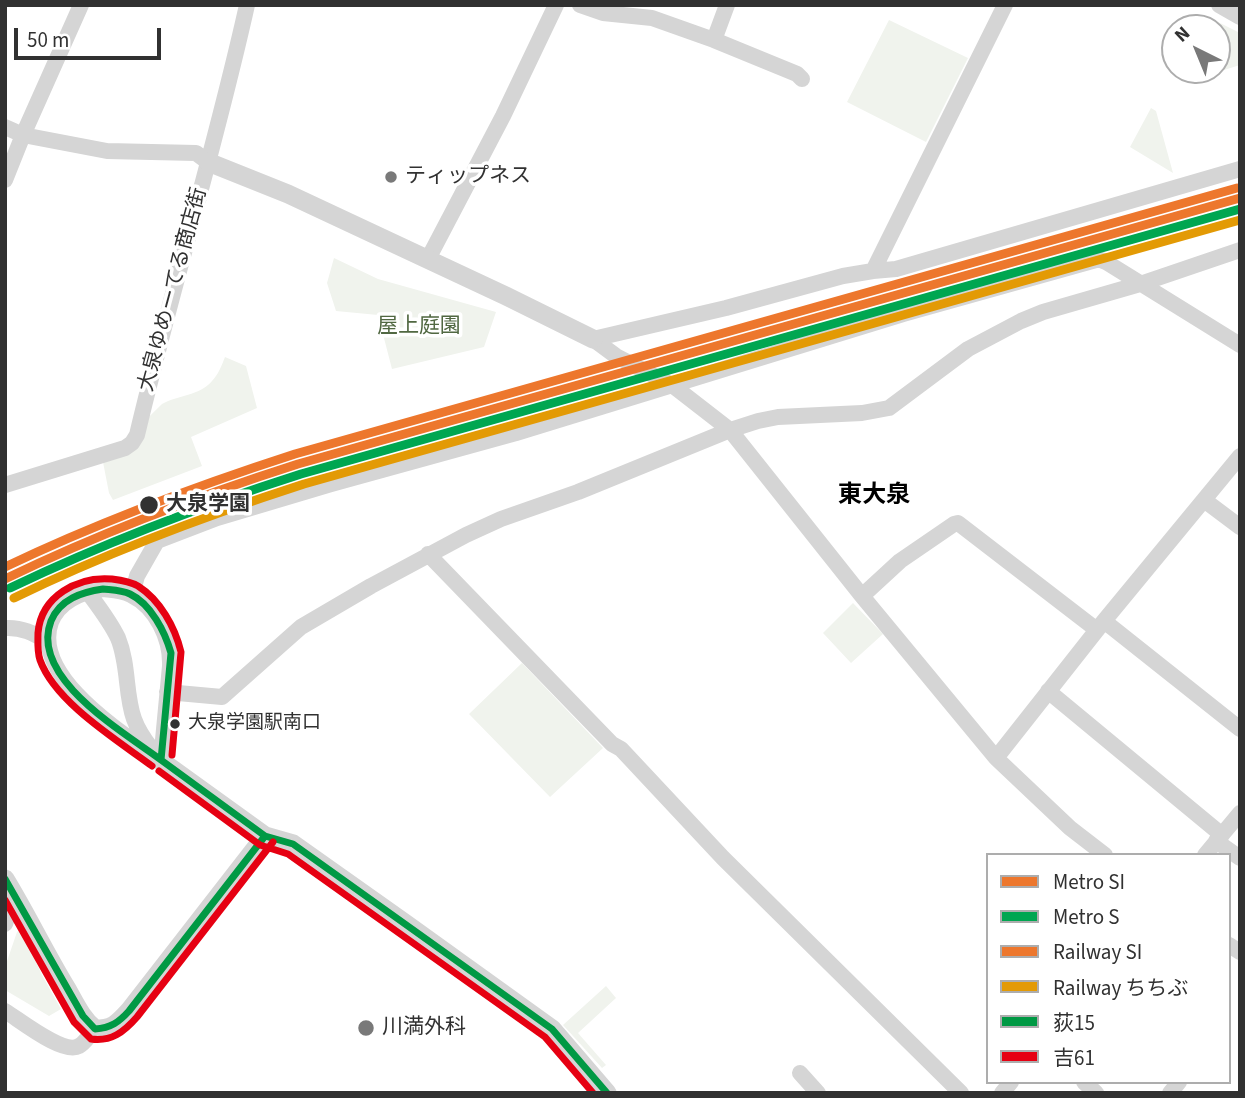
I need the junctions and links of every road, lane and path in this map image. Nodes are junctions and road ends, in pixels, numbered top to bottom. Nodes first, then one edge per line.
1 (80, 5) edge
2 (247, 5) edge
3 (556, 5) edge
4 (580, 5) edge
5 (727, 5) edge
6 (1005, 5) edge
7 (1219, 5) edge
8 (1240, 17) edge
9 (714, 40) junction
10 (802, 79) dead end
11 (5, 127) edge
12 (23, 135) junction
13 (208, 162) junction
14 (1240, 169) edge
15 (5, 180) edge
16 (1240, 250) edge
17 (428, 259) junction
18 (873, 271) junction
19 (1140, 284) junction
20 (593, 339) junction
21 (1240, 345) edge
22 (672, 385) junction
23 (730, 430) junction
24 (1240, 456) edge
25 (5, 485) edge
26 (1204, 500) junction
27 (1240, 527) edge
28 (428, 554) junction
29 (87, 591) junction
30 (132, 595) junction
31 (862, 596) junction
32 (1101, 625) junction
33 (5, 628) edge
34 (48, 642) junction
35 (1048, 691) junction
36 (167, 692) junction
37 (1240, 729) edge
38 (996, 758) junction
39 (161, 761) junction
40 (1240, 813) edge
41 (265, 836) junction
42 (1219, 838) junction
43 (1102, 853) edge
44 (1207, 853) edge
45 (1240, 858) edge
46 (5, 879) edge
47 (5, 1011) edge
48 (95, 1029) junction
49 (800, 1073) dead end
50 (607, 1093) edge
51 (818, 1093) edge
52 (961, 1093) edge

1 - 12 street
2 - 13 street, 大泉ゆめーてる商店街
3 - 17 street
4 - 9 street
5 - 9 street
6 - 18 street
7 - 8 street
9 - 10 street
11 - 12 street
12 - 13 street
12 - 15 street
13 - 17 street
13 - 25 street, 大泉ゆめーてる商店街
14 - 18 street
16 - 19 street
17 - 20 street
18 - 20 street
19 - 21 street
19 - 22 street
19 - 23 street
20 - 22 street
22 - 23 street
22 - 30 street
23 - 28 street
23 - 31 street
24 - 26 street
26 - 27 street
26 - 32 street
28 - 36 street
28 - 52 street
29 - 30 street
29 - 34 street
29 - 39 street
30 - 36 street
31 - 32 street
31 - 38 street
32 - 35 street
32 - 37 street
33 - 34 street
34 - 39 street
35 - 38 street
35 - 42 street
36 - 39 street
38 - 43 street
39 - 41 street
40 - 42 street
41 - 48 street
41 - 50 street
42 - 44 street
42 - 45 street
46 - 48 street
47 - 48 street
49 - 51 street

